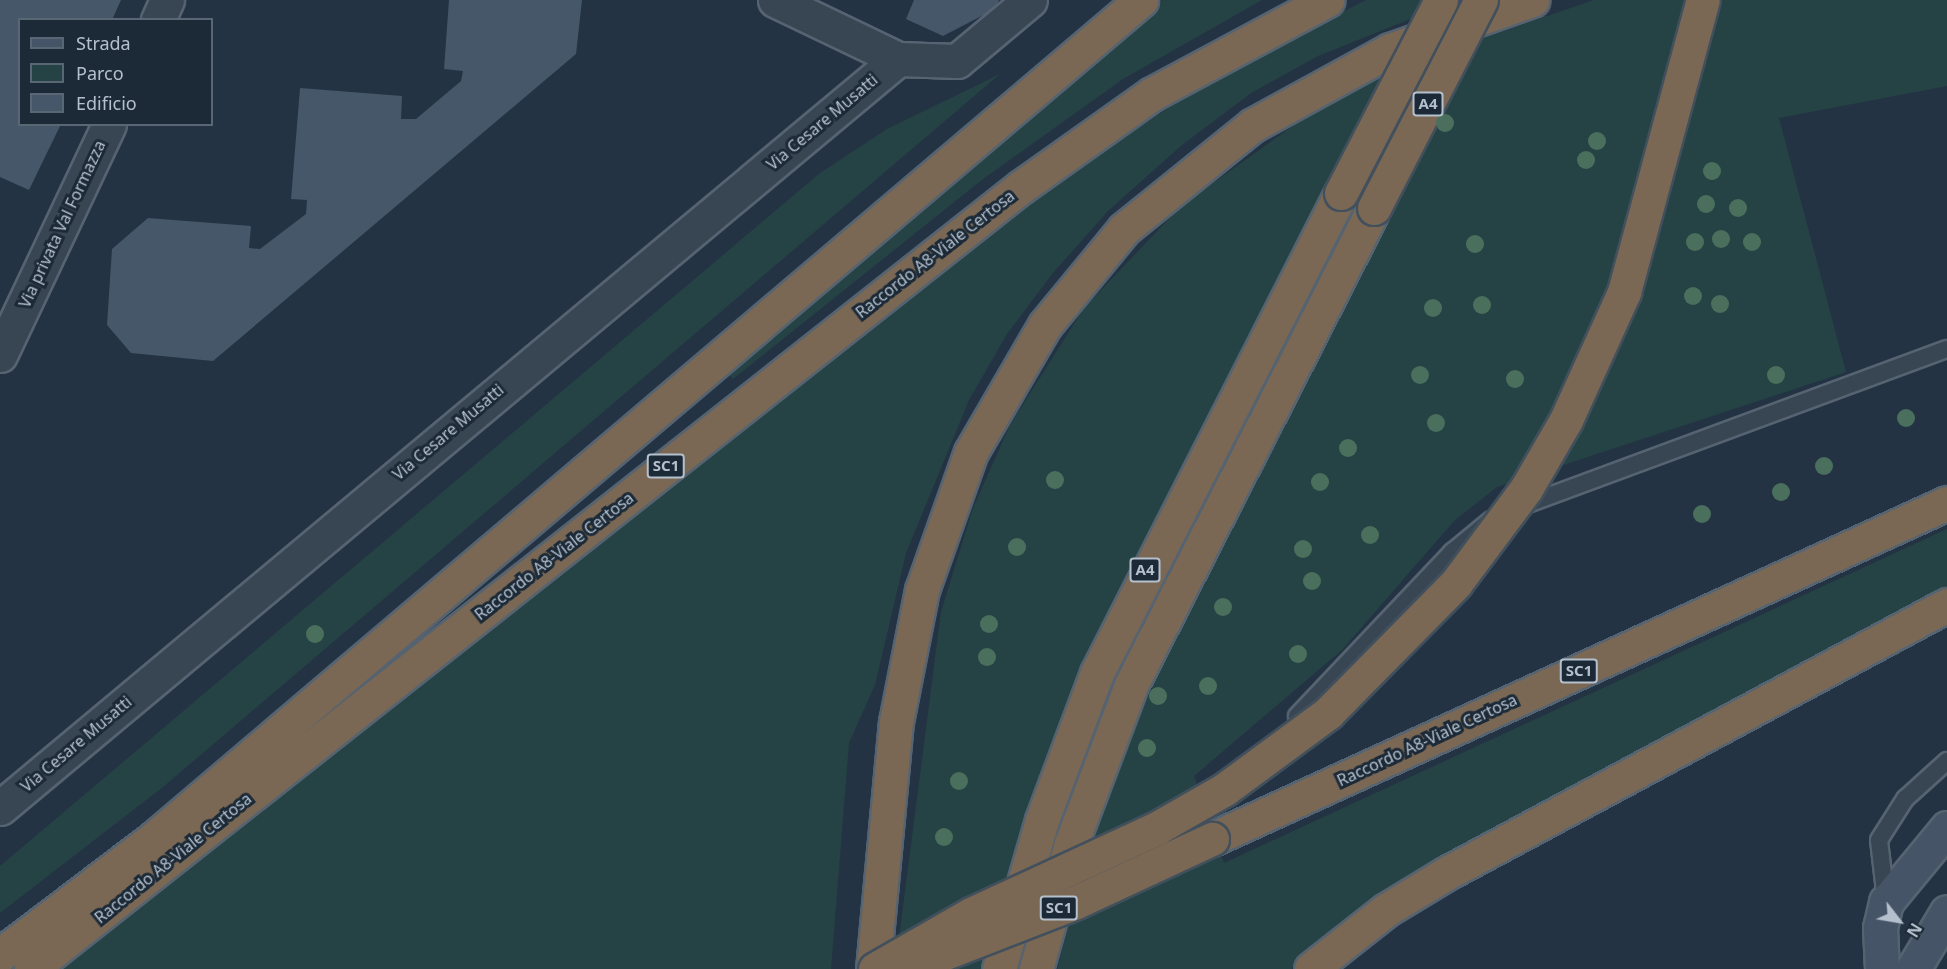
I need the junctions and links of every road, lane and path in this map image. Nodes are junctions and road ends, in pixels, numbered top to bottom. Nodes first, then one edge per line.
1 (167, 0) edge
2 (775, 0) edge
3 (1030, 0) edge
4 (1141, 0) edge
5 (1327, 0) edge
6 (1441, 0) edge
7 (1481, 0) edge
8 (1532, 0) edge
9 (1703, 0) edge
10 (159, 18) edge
11 (898, 58) junction
12 (108, 126) edge
13 (1947, 349) edge
14 (0, 356) edge
15 (1947, 503) edge
16 (1947, 605) edge
17 (1297, 716) dead end
18 (1947, 761) edge
19 (0, 808) edge
20 (1947, 828) edge
21 (1886, 902) junction
22 (1947, 912) edge
23 (0, 955) edge
24 (31, 969) edge
25 (874, 969) edge
26 (904, 969) edge
27 (999, 969) edge
28 (1036, 969) edge
29 (1311, 969) edge
30 (1882, 969) edge
31 (1913, 969) edge

1 - 10 street
2 - 11 street
3 - 11 street
4 - 23 highway
5 - 24 highway, Raccordo A8-Viale Certosa / SC1
6 - 27 highway, A4, bridge
7 - 28 highway, A4, bridge
8 - 25 highway
9 - 25 highway, bridge
11 - 19 street, Via Cesare Musatti
12 - 14 street, Via privata Val Formazza
13 - 17 lane
15 - 26 highway, Raccordo A8-Viale Certosa / SC1, bridge
16 - 29 highway
18 - 21 lane
20 - 21 main road
21 - 30 main road
22 - 31 main road

